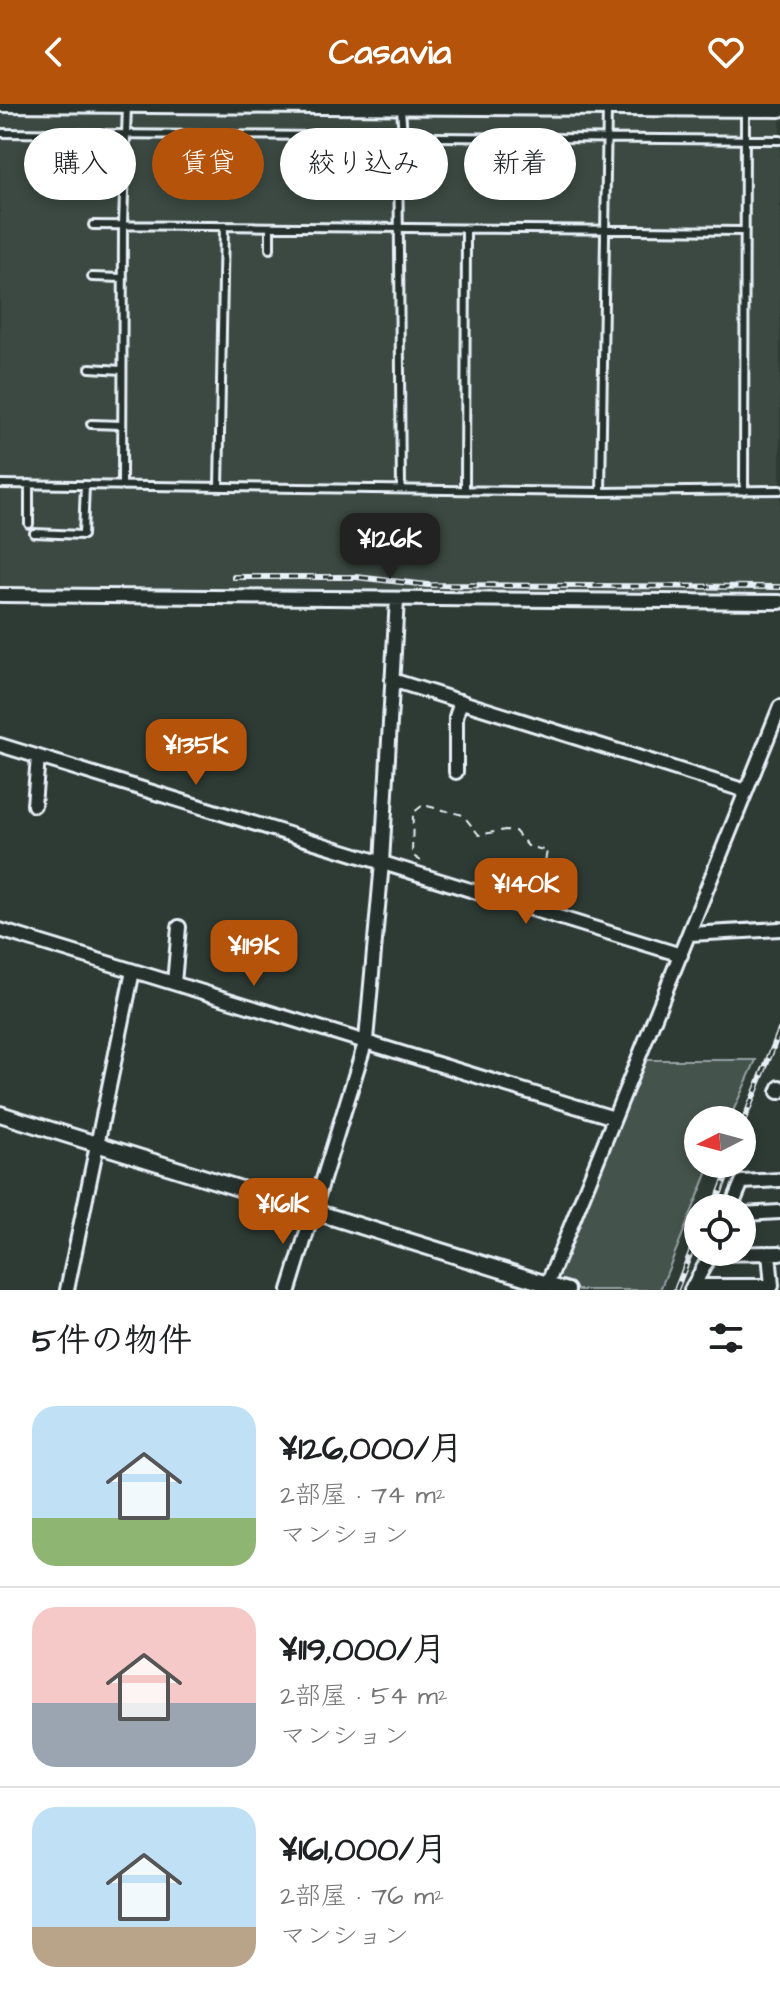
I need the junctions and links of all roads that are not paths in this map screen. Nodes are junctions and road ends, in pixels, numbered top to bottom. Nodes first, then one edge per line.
1 (0, 104) edge
2 (127, 105) edge
3 (403, 106) edge
4 (629, 106) edge
5 (607, 108) junction
6 (745, 109) junction
7 (780, 109) edge
8 (125, 128) edge
9 (401, 128) edge
10 (0, 133) edge
11 (24, 133) edge
12 (136, 134) edge
13 (280, 135) edge
14 (448, 137) edge
15 (744, 138) junction
16 (606, 139) junction
17 (780, 140) edge
18 (124, 200) edge
19 (399, 200) edge
20 (123, 224) junction
21 (93, 225) dead end
22 (224, 226) junction
23 (270, 227) junction
24 (399, 229) junction
25 (466, 229) junction
26 (743, 231) junction
27 (603, 232) junction
28 (270, 249) dead end
29 (92, 277) dead end
30 (123, 278) junction
31 (90, 368) dead end
32 (122, 370) junction
33 (91, 424) dead end
34 (122, 425) junction
35 (0, 484) edge
36 (29, 484) junction
37 (85, 485) junction
38 (122, 485) junction
39 (219, 487) junction
40 (401, 489) junction
41 (465, 489) junction
42 (780, 490) edge
43 (744, 491) junction
44 (601, 492) junction
45 (29, 524) dead end
46 (34, 533) dead end
47 (0, 595) edge
48 (397, 599) junction
49 (780, 602) edge
50 (392, 680) junction
51 (461, 701) junction
52 (780, 707) edge
53 (0, 745) edge
54 (38, 757) junction
55 (456, 772) dead end
56 (746, 791) junction
57 (34, 805) dead end
58 (382, 863) junction
59 (179, 927) dead end
60 (780, 929) edge
61 (0, 930) edge
62 (689, 934) junction
63 (681, 955) junction
64 (133, 971) junction
65 (174, 983) junction
66 (366, 1040) junction
67 (0, 1114) edge
68 (614, 1118) junction
69 (99, 1143) junction
70 (780, 1180) edge
71 (737, 1194) edge
72 (780, 1212) edge
73 (313, 1213) junction
74 (756, 1213) edge
75 (774, 1253) edge
76 (704, 1266) edge
77 (546, 1287) edge
78 (692, 1288) edge
79 (67, 1290) edge
80 (289, 1290) edge
81 (568, 1290) edge

1 - 2 street
2 - 3 street
2 - 8 lane
3 - 5 street
3 - 9 lane
4 - 5 street
4 - 6 street
5 - 16 lane
6 - 7 street
6 - 15 lane
10 - 11 lane
12 - 13 lane
14 - 16 lane
15 - 16 lane
15 - 17 lane
15 - 26 lane
16 - 27 lane
18 - 20 lane
19 - 24 lane
20 - 21 lane
20 - 22 lane
20 - 30 lane
22 - 23 lane
22 - 39 lane
23 - 24 lane
23 - 28 lane
24 - 25 lane
24 - 40 lane
25 - 27 lane
25 - 41 lane
26 - 27 lane
26 - 43 lane
27 - 44 lane
29 - 30 lane
30 - 32 lane
31 - 32 lane
32 - 34 lane
33 - 34 lane
34 - 38 lane
35 - 36 lane
36 - 37 lane
36 - 45 lane
37 - 38 lane
37 - 46 lane
38 - 39 lane
39 - 40 lane
40 - 41 lane
41 - 44 lane
42 - 43 lane
43 - 44 lane
47 - 48 street
48 - 49 street
48 - 50 street
50 - 51 street
50 - 58 street
51 - 55 street
51 - 56 street
52 - 56 street
53 - 54 street
54 - 57 street
54 - 58 street
56 - 62 street
58 - 63 street
58 - 66 street
59 - 65 street
60 - 62 street
61 - 64 street
62 - 63 street
63 - 68 street
64 - 65 street
64 - 69 street
65 - 66 street
66 - 68 street
66 - 73 street
67 - 69 street
68 - 77 street
69 - 73 street
69 - 79 street
70 - 71 street
72 - 74 street
73 - 77 street
73 - 80 street
75 - 78 street
76 - 78 street
77 - 81 street

